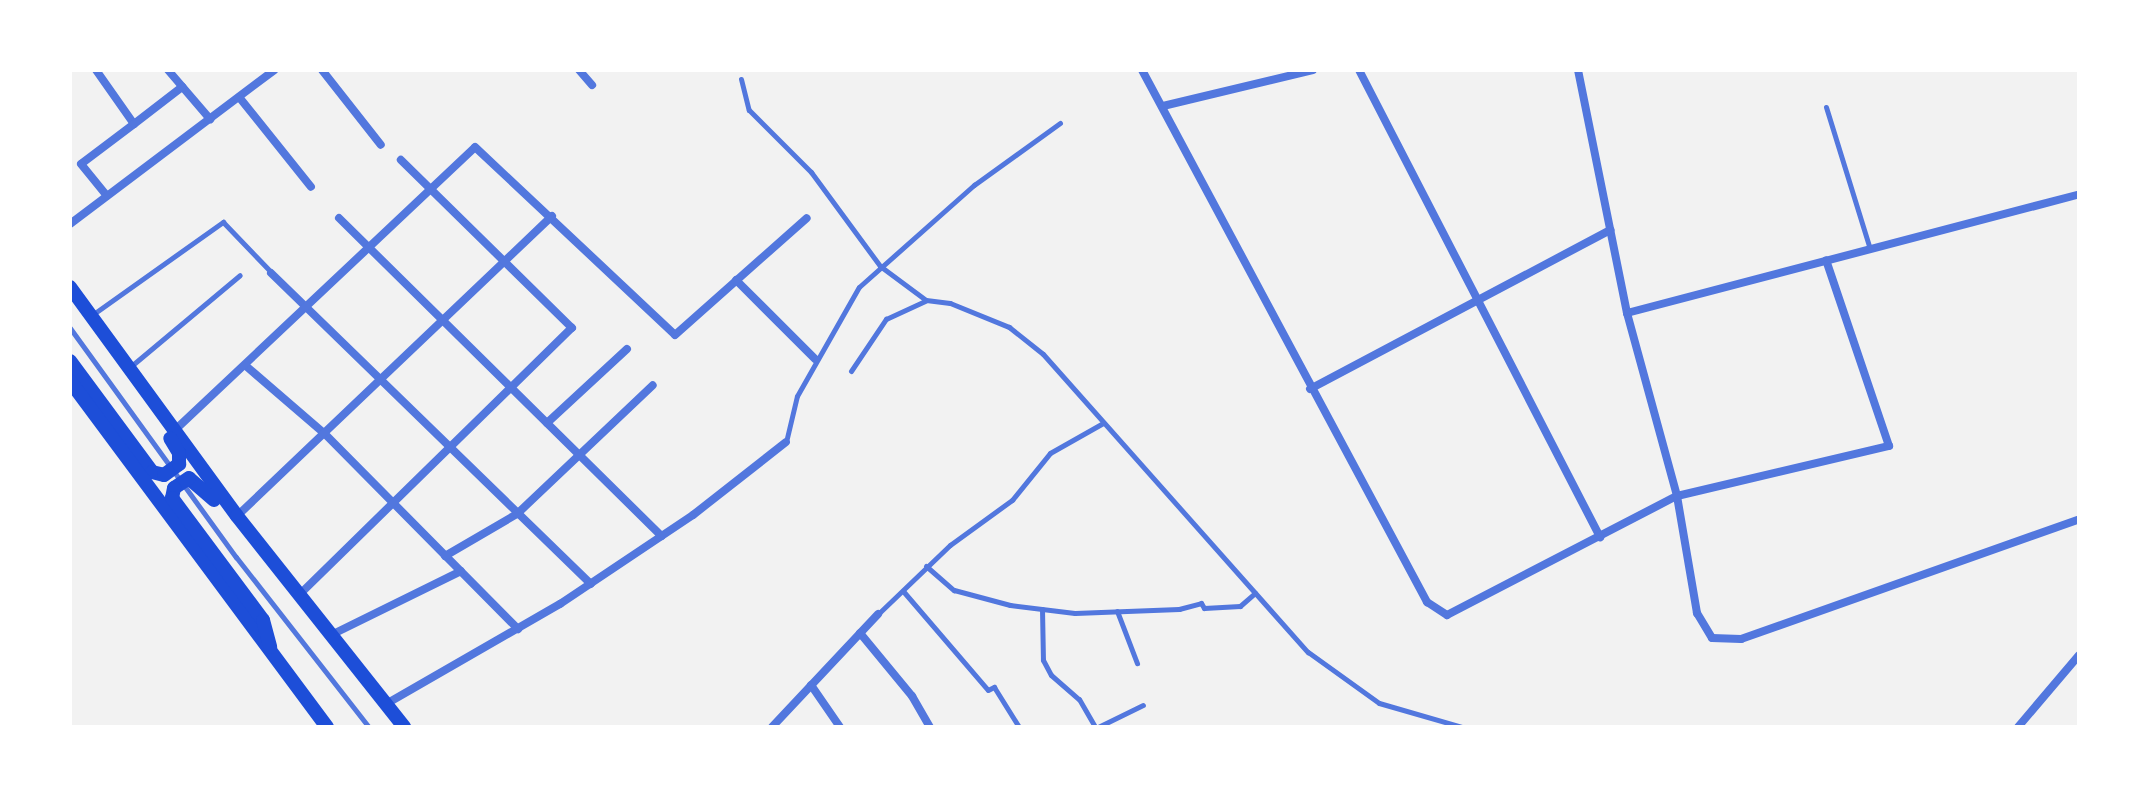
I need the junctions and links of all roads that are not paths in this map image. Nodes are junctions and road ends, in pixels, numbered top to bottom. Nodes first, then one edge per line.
1 (96, 70) edge
2 (168, 70) edge
3 (273, 70) edge
4 (322, 70) edge
5 (579, 70) edge
6 (1142, 70) edge
7 (1313, 70) edge
8 (1359, 70) edge
9 (1578, 70) edge
10 (1294, 72) edge
11 (741, 79) dead end
12 (592, 85) dead end
13 (182, 87) junction
14 (239, 97) junction
15 (1163, 106) junction
16 (1826, 107) dead end
17 (210, 119) junction
18 (1060, 123) dead end
19 (134, 124) junction
20 (381, 145) dead end
21 (401, 160) dead end
22 (311, 187) dead end
23 (430, 190) junction
24 (2079, 194) edge
25 (107, 196) junction
26 (552, 216) junction
27 (339, 218) dead end
28 (807, 218) dead end
29 (70, 224) edge
30 (1610, 230) junction
31 (368, 247) junction
32 (1870, 249) junction
33 (502, 260) junction
34 (1826, 260) junction
35 (880, 266) junction
36 (271, 273) joint
37 (240, 275) dead end
38 (736, 280) junction
39 (70, 287) edge
40 (926, 300) junction
41 (1478, 300) junction
42 (70, 303) edge
43 (307, 307) junction
44 (1627, 313) junction
45 (91, 316) junction
46 (443, 321) junction
47 (70, 328) edge
48 (627, 349) dead end
49 (815, 359) junction
50 (70, 361) edge
51 (246, 366) junction
52 (129, 367) junction
53 (851, 371) dead end
54 (380, 380) junction
55 (70, 381) edge
56 (653, 385) dead end
57 (510, 387) junction
58 (1310, 389) junction
59 (547, 423) junction
60 (1103, 423) junction
61 (175, 430) junction
62 (324, 433) junction
63 (786, 442) joint
64 (449, 450) junction
65 (576, 454) junction
66 (1677, 496) junction
67 (395, 506) junction
68 (517, 514) junction
69 (237, 516) junction
70 (2079, 519) edge
71 (662, 536) junction
72 (1600, 537) junction
73 (445, 556) junction
74 (926, 566) junction
75 (461, 571) junction
76 (591, 584) junction
77 (903, 591) junction
78 (1255, 593) junction
79 (299, 596) junction
80 (1042, 609) junction
81 (1117, 611) junction
82 (878, 614) joint
83 (518, 629) junction
84 (860, 633) junction
85 (328, 636) junction
86 (2079, 655) edge
87 (272, 656) junction
88 (1137, 663) dead end
89 (811, 685) junction
90 (385, 704) junction
91 (1143, 705) dead end
92 (322, 725) edge
93 (369, 727) edge
94 (404, 727) edge
95 (772, 727) edge
96 (840, 727) edge
97 (930, 727) edge
98 (1019, 727) edge
99 (1097, 727) edge
100 (1462, 727) edge
101 (2018, 727) edge

1 - 19 street
2 - 13 street
3 - 14 street
4 - 20 street
5 - 12 street
6 - 15 street
7 - 10 street
8 - 41 street
9 - 30 street
10 - 15 street
11 - 35 lane
13 - 17 street
13 - 19 street
14 - 17 street
14 - 22 street
15 - 58 street
16 - 32 lane
17 - 25 street
18 - 35 lane
19 - 25 street
21 - 23 street
23 - 26 street
23 - 31 street
23 - 33 street
24 - 32 street
25 - 29 street
26 - 33 street
26 - 38 street
27 - 31 street
28 - 38 street
30 - 41 street
30 - 44 street
31 - 43 street
31 - 46 street
32 - 34 street
33 - 46 street
33 - 57 street
34 - 44 street
34 - 66 street
35 - 40 lane
35 - 49 lane
36 - 43 street
36 - 45 lane
37 - 52 lane
38 - 49 street
39 - 45 main road
40 - 53 lane
40 - 60 lane
41 - 58 street
41 - 72 street
42 - 50 main road
43 - 51 street
43 - 54 street
44 - 66 street
45 - 52 main road
46 - 54 street
46 - 57 street
47 - 93 lane
48 - 59 street
49 - 63 lane
51 - 61 street
51 - 62 street
52 - 61 main road
54 - 62 street
54 - 64 street
55 - 87 main road
56 - 65 street
57 - 59 street
57 - 64 street
58 - 72 street
59 - 65 street
60 - 74 lane
60 - 78 lane
61 - 69 main road
62 - 67 street
62 - 69 street
63 - 71 street
64 - 67 street
64 - 68 street
65 - 68 street
65 - 71 street
66 - 70 street
66 - 72 street
67 - 73 street
67 - 79 street
68 - 73 street
68 - 76 street
69 - 79 main road
71 - 76 street
73 - 75 street
74 - 77 lane
74 - 80 lane
75 - 83 street
75 - 85 street
76 - 83 street
77 - 82 lane
77 - 98 lane
78 - 81 lane
78 - 100 lane
79 - 85 main road
80 - 81 lane
80 - 99 lane
81 - 88 lane
82 - 84 street
83 - 90 street
84 - 89 street
84 - 97 street
85 - 87 main road
85 - 90 main road
86 - 101 street
87 - 92 main road
89 - 95 street
89 - 96 street
90 - 94 main road
91 - 99 lane

